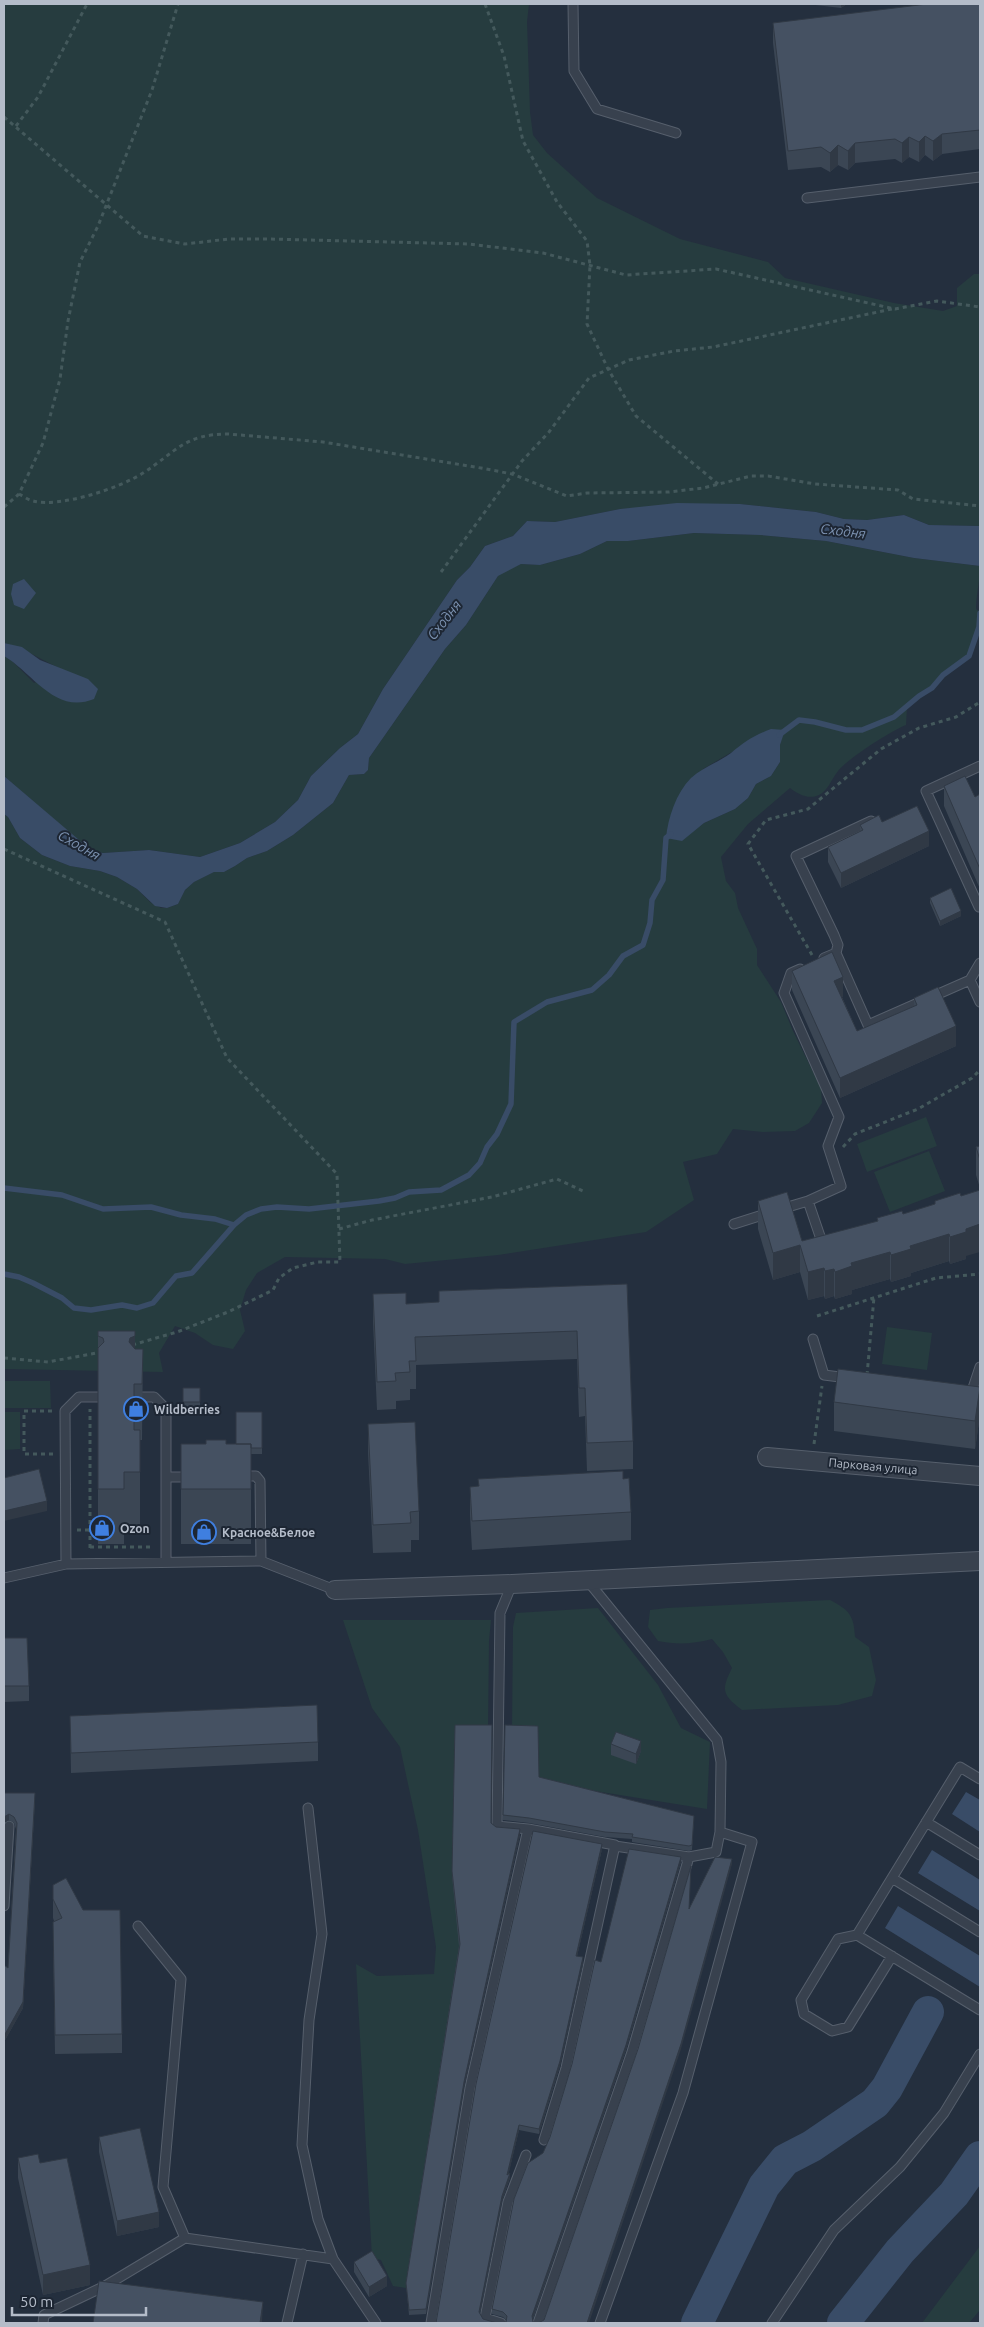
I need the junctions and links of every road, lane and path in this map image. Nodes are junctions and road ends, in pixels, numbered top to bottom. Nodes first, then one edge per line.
1 (87, 4) edge
2 (178, 4) edge
3 (485, 4) edge
4 (573, 4) edge
5 (4, 117) edge
6 (16, 126) junction
7 (676, 133) dead end
8 (980, 177) edge
9 (807, 198) dead end
10 (107, 204) junction
11 (590, 265) junction
12 (980, 307) edge
13 (895, 309) junction
14 (608, 369) junction
15 (512, 474) junction
16 (718, 484) junction
17 (19, 494) junction
18 (980, 506) edge
19 (4, 507) edge
20 (441, 572) dead end
21 (980, 702) edge
22 (980, 766) edge
23 (876, 819) edge
24 (4, 850) edge
25 (980, 906) edge
26 (836, 953) junction
27 (980, 963) edge
28 (812, 964) junction
29 (970, 980) junction
30 (980, 1002) edge
31 (980, 1070) edge
32 (833, 1159) junction
33 (583, 1191) dead end
34 (808, 1201) junction
35 (734, 1224) dead end
36 (339, 1229) junction
37 (841, 1240) edge
38 (823, 1245) joint
39 (980, 1274) edge
40 (874, 1297) junction
41 (817, 1316) dead end
42 (813, 1339) dead end
43 (126, 1347) edge
44 (107, 1351) edge
45 (4, 1358) edge
46 (980, 1366) edge
47 (824, 1375) junction
48 (866, 1381) joint
49 (971, 1395) edge
50 (94, 1397) joint
51 (136, 1397) edge
52 (65, 1411) junction
53 (65, 1454) junction
54 (766, 1457) dead end
55 (812, 1460) junction
56 (230, 1476) edge
57 (980, 1476) edge
58 (166, 1477) junction
59 (203, 1477) edge
60 (261, 1560) junction
61 (980, 1561) edge
62 (166, 1562) junction
63 (66, 1564) junction
64 (90, 1564) junction
65 (4, 1578) edge
66 (587, 1580) junction
67 (512, 1584) junction
68 (335, 1590) joint
69 (980, 1779) edge
70 (308, 1808) dead end
71 (926, 1822) junction
72 (9, 1826) dead end
73 (528, 1829) junction
74 (720, 1832) junction
75 (616, 1846) junction
76 (980, 1855) edge
77 (689, 1857) junction
78 (892, 1878) junction
79 (4, 1906) edge
80 (138, 1926) dead end
81 (980, 1932) edge
82 (857, 1935) junction
83 (892, 1956) junction
84 (980, 2010) edge
85 (980, 2054) edge
86 (544, 2140) dead end
87 (526, 2155) dead end
88 (185, 2238) junction
89 (303, 2254) junction
90 (333, 2259) junction
91 (43, 2323) edge
92 (287, 2323) edge
93 (376, 2323) edge
94 (431, 2323) edge
95 (500, 2323) edge
96 (538, 2323) edge
97 (600, 2323) edge
98 (772, 2323) edge

1 - 6 path
2 - 10 path
3 - 11 path
4 - 7 lane
5 - 6 path
6 - 10 path
8 - 9 lane
10 - 11 path
10 - 17 path
11 - 13 path
11 - 14 path
12 - 13 path
13 - 14 path
14 - 15 path
14 - 16 path
15 - 16 path
15 - 17 path
15 - 20 path
16 - 18 path
17 - 19 path
21 - 28 path
22 - 25 lane
23 - 26 lane
24 - 36 path
26 - 28 lane
26 - 29 lane
27 - 29 lane
28 - 32 lane
29 - 30 lane
31 - 32 path
32 - 34 lane
33 - 36 path
34 - 35 lane
34 - 38 lane
36 - 43 path
37 - 38 street
39 - 40 path
40 - 41 path
40 - 48 path
42 - 47 lane
44 - 45 path
46 - 49 lane
47 - 48 lane
47 - 55 path
50 - 52 lane
50 - 64 path
51 - 58 lane
52 - 53 lane
52 - 53 path
53 - 63 lane
54 - 55 street, Парковая улица
55 - 57 street, Парковая улица
56 - 60 lane
58 - 59 lane
58 - 62 lane
60 - 62 lane
60 - 68 lane
61 - 66 street
62 - 64 lane
63 - 64 lane
63 - 65 lane
66 - 67 street
66 - 74 lane
67 - 68 street
67 - 73 lane
69 - 71 lane
70 - 90 lane
71 - 76 lane
71 - 78 lane
72 - 79 lane
73 - 75 lane
73 - 94 lane
74 - 77 lane
74 - 97 lane
75 - 77 lane
75 - 86 lane
77 - 96 lane
78 - 81 lane
78 - 82 lane
80 - 88 lane
82 - 83 lane
82 - 83 lane
83 - 84 lane
85 - 98 lane
87 - 95 lane
88 - 89 lane
88 - 91 lane
89 - 90 lane
89 - 92 lane
90 - 93 lane

